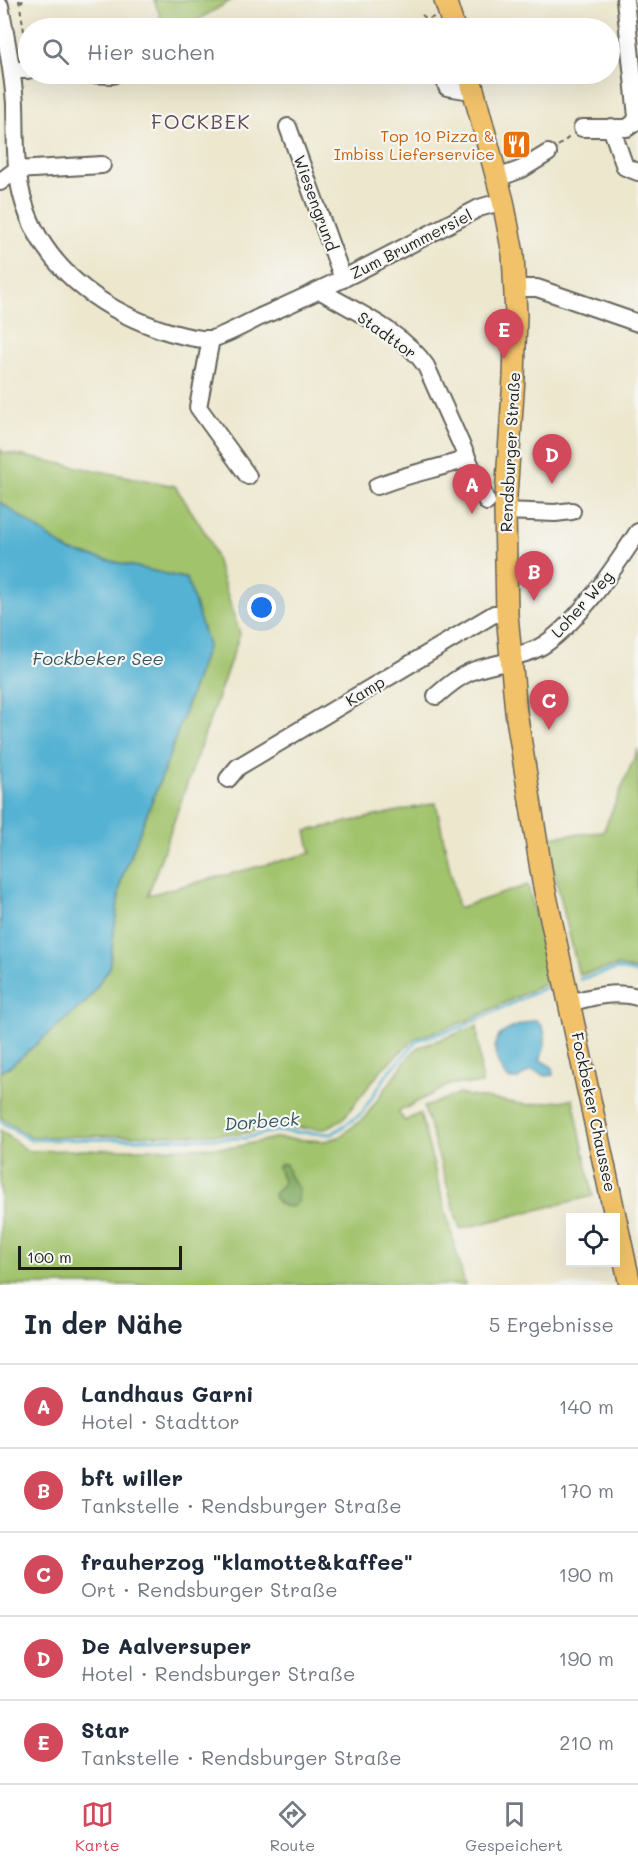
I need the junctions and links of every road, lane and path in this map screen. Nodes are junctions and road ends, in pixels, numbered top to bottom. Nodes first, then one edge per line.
1 (27, 0) edge
2 (445, 0) edge
3 (625, 0) edge
4 (19, 1) edge
5 (0, 6) edge
6 (22, 18) edge
7 (450, 18) edge
8 (18, 64) edge
9 (18, 75) edge
10 (446, 84) edge
11 (468, 84) edge
12 (472, 84) edge
13 (7, 103) edge
14 (288, 127) dead end
15 (610, 127) junction
16 (582, 128) joint
17 (548, 153) joint
18 (102, 165) dead end
19 (16, 170) junction
20 (638, 172) edge
21 (498, 178) junction
22 (0, 182) edge
23 (503, 201) junction
24 (343, 279) junction
25 (516, 288) junction
26 (321, 291) junction
27 (638, 322) edge
28 (211, 339) junction
29 (467, 459) junction
30 (249, 476) dead end
31 (377, 486) dead end
32 (496, 506) junction
33 (572, 511) dead end
34 (638, 532) edge
35 (507, 614) junction
36 (511, 659) junction
37 (436, 696) dead end
38 (228, 779) dead end
39 (564, 975) joint
40 (638, 997) edge
41 (570, 1003) junction
42 (630, 1285) edge

1 - 4 path
2 - 7 main road
3 - 15 street
4 - 6 path
5 - 8 street
9 - 13 street
10 - 11 street
12 - 21 main road, Rendsburger Straße
13 - 19 street
14 - 24 street, Wiesengrund
15 - 16 street
15 - 20 street
16 - 17 path
17 - 21 street
18 - 19 street
19 - 22 street
19 - 28 street
21 - 23 main road, Rendsburger Straße
23 - 24 street, Zum Brummersiel
23 - 25 main road, Rendsburger Straße
24 - 26 street, Zum Brummersiel
25 - 27 street
25 - 32 main road, Rendsburger Straße
26 - 28 street
26 - 29 street, Stadttor
28 - 30 street
29 - 31 street
29 - 32 street, Stadttor
32 - 33 street
32 - 35 main road, Rendsburger Straße
34 - 36 street, Loher Weg
35 - 36 main road, Rendsburger Straße
35 - 38 street, Kamp
36 - 37 street, Loher Weg
36 - 39 main road, Rendsburger Straße
39 - 41 main road, Fockbeker Chaussee
40 - 41 street
41 - 42 main road, Fockbeker Chaussee

